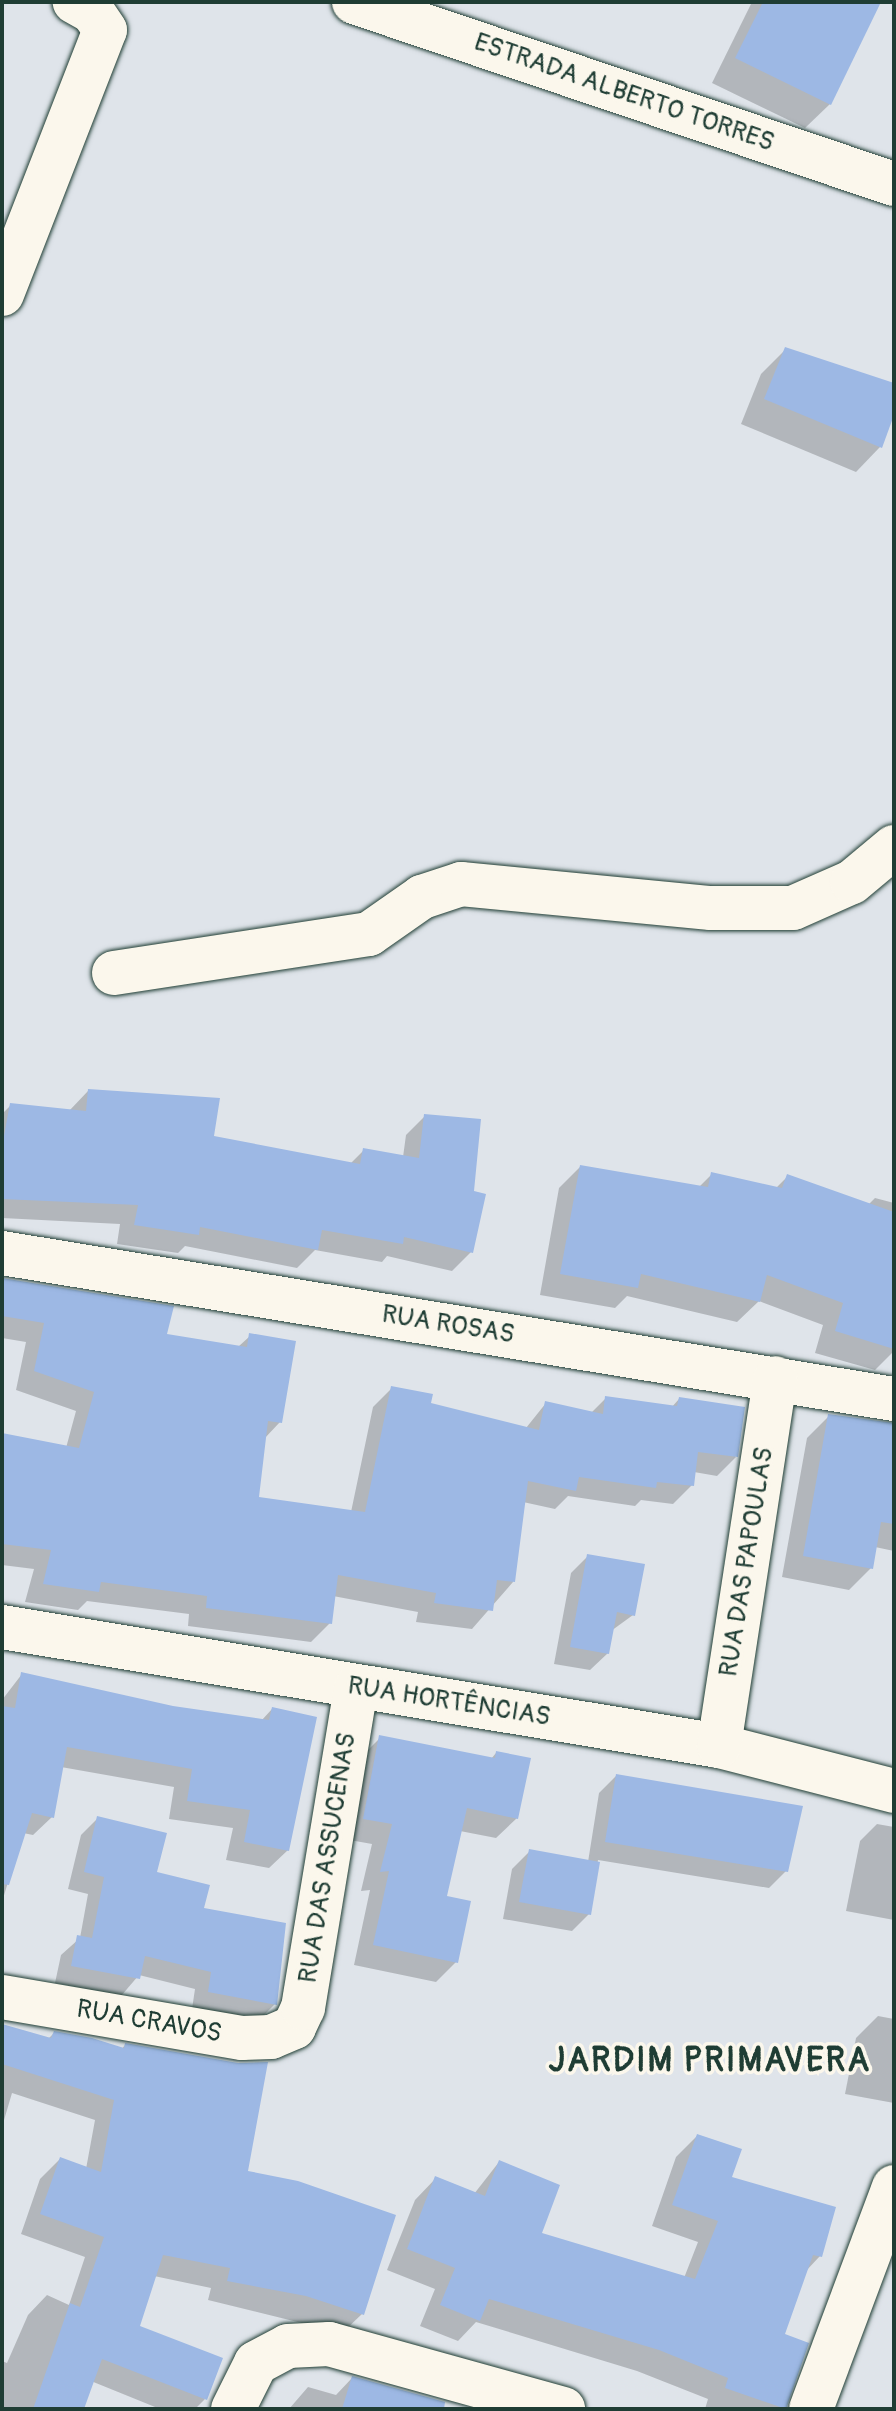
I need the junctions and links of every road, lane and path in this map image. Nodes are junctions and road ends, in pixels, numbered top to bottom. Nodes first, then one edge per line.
1 (75, 2) edge
2 (354, 2) edge
3 (894, 184) edge
4 (2, 294) edge
5 (894, 847) edge
6 (114, 973) dead end
7 (2, 1253) edge
8 (775, 1378) junction
9 (894, 1399) edge
10 (2, 1627) edge
11 (356, 1687) junction
12 (719, 1746) junction
13 (894, 1791) edge
14 (2, 1997) edge
15 (294, 2027) joint
16 (894, 2187) edge
17 (233, 2409) edge
18 (563, 2409) edge
19 (811, 2409) edge

1 - 4 street
2 - 3 street, ESTRADA ALBERTO TORRES
5 - 6 street
7 - 8 street, RUA ROSAS
8 - 9 street, RUA ROSAS
8 - 12 street, RUA DAS PAPOULAS
10 - 11 street, RUA HORTÊNCIAS
11 - 12 street, RUA HORTÊNCIAS
11 - 15 street, RUA DAS ASSUCENAS
12 - 13 street, RUA HORTÊNCIAS
14 - 15 street, RUA CRAVOS
16 - 19 street
17 - 18 street

